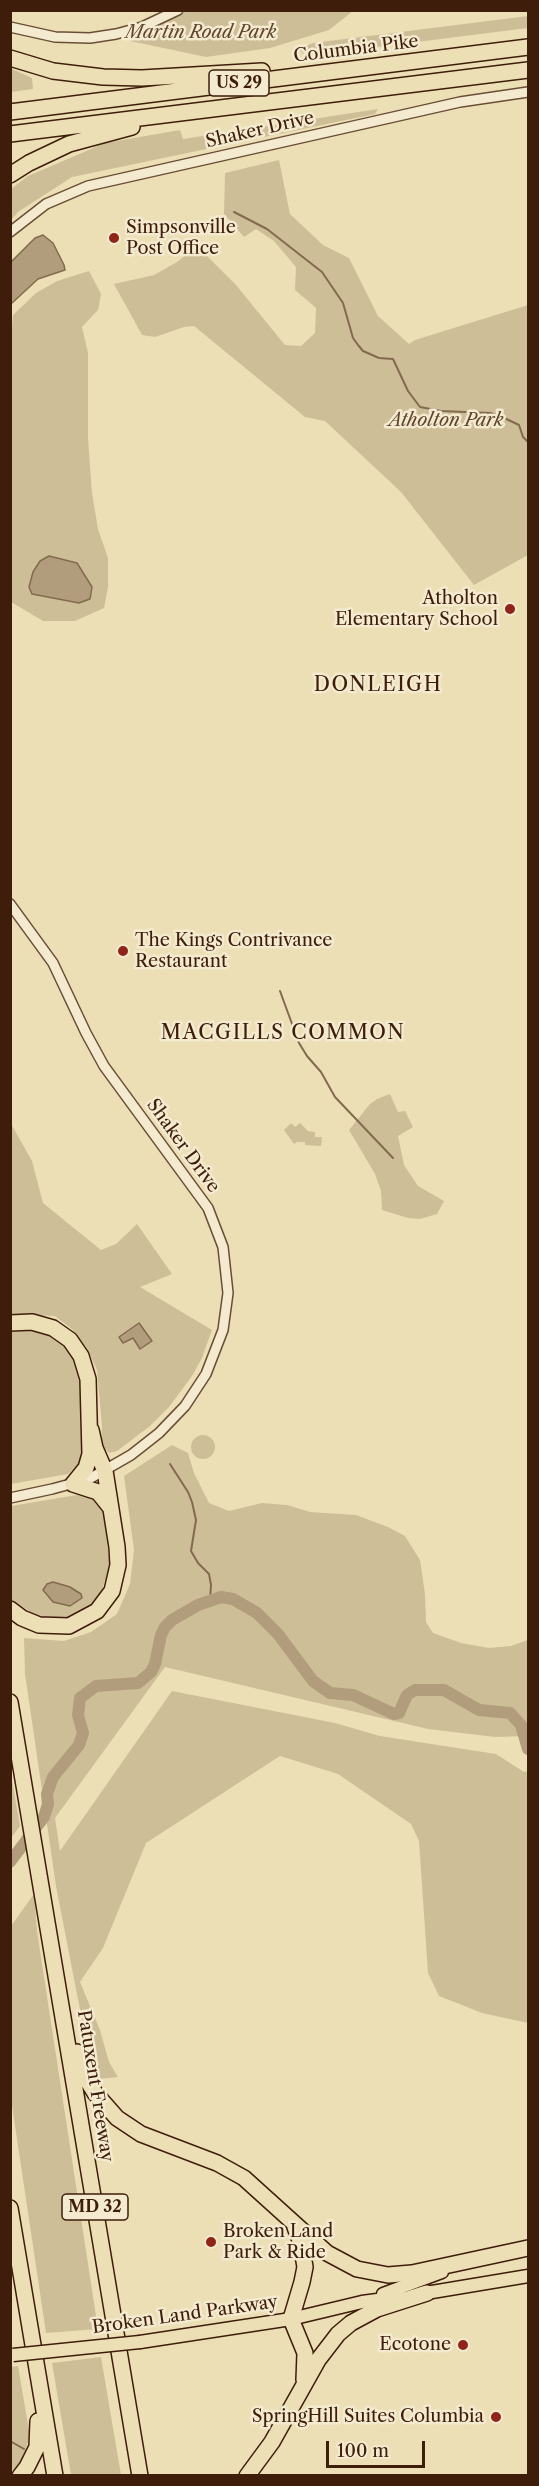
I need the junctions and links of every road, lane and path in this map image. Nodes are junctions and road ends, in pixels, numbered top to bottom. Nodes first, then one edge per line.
1 (178, 10) edge
2 (10, 27) edge
3 (528, 47) edge
4 (468, 54) junction
5 (10, 58) edge
6 (528, 70) edge
7 (398, 87) junction
8 (528, 92) edge
9 (10, 112) edge
10 (10, 134) edge
11 (10, 175) edge
12 (10, 232) edge
13 (10, 904) edge
14 (10, 1323) edge
15 (91, 1430) junction
16 (105, 1471) junction
17 (73, 1484) junction
18 (10, 1498) edge
19 (111, 1508) junction
20 (10, 1610) edge
21 (10, 1702) edge
22 (51, 1938) junction
23 (10, 2208) edge
24 (292, 2222) junction
25 (528, 2248) edge
26 (10, 2255) edge
27 (528, 2276) edge
28 (427, 2293) junction
29 (362, 2302) junction
30 (291, 2319) junction
31 (29, 2321) junction
32 (11, 2355) edge
33 (37, 2364) junction
34 (304, 2384) junction
35 (20, 2475) edge
36 (55, 2475) edge
37 (140, 2475) edge
38 (247, 2475) edge

1 - 2 street
3 - 4 highway, Columbia Pike / US 29
4 - 5 highway
4 - 9 highway, Columbia Pike / US 29
6 - 7 highway, US 29
7 - 10 highway, US 29
7 - 11 highway
8 - 12 street, Shaker Drive
13 - 16 street, Shaker Drive
14 - 15 highway
15 - 16 highway
15 - 17 highway
16 - 17 street, Shaker Drive
16 - 19 highway
17 - 18 street, Shaker Drive
17 - 19 highway
19 - 20 highway
21 - 22 highway, Patuxent Freeway / MD 32
22 - 24 highway
22 - 37 highway, Patuxent Freeway / MD 32
23 - 31 highway
24 - 25 highway
24 - 30 highway
25 - 29 main road, Broken Land Parkway
26 - 31 highway
27 - 28 main road, Broken Land Parkway
28 - 29 main road, Broken Land Parkway
28 - 34 highway
29 - 30 main road, Broken Land Parkway
30 - 32 main road, Broken Land Parkway, bridge
30 - 34 highway
31 - 33 highway
33 - 35 highway
33 - 36 highway
34 - 38 highway

